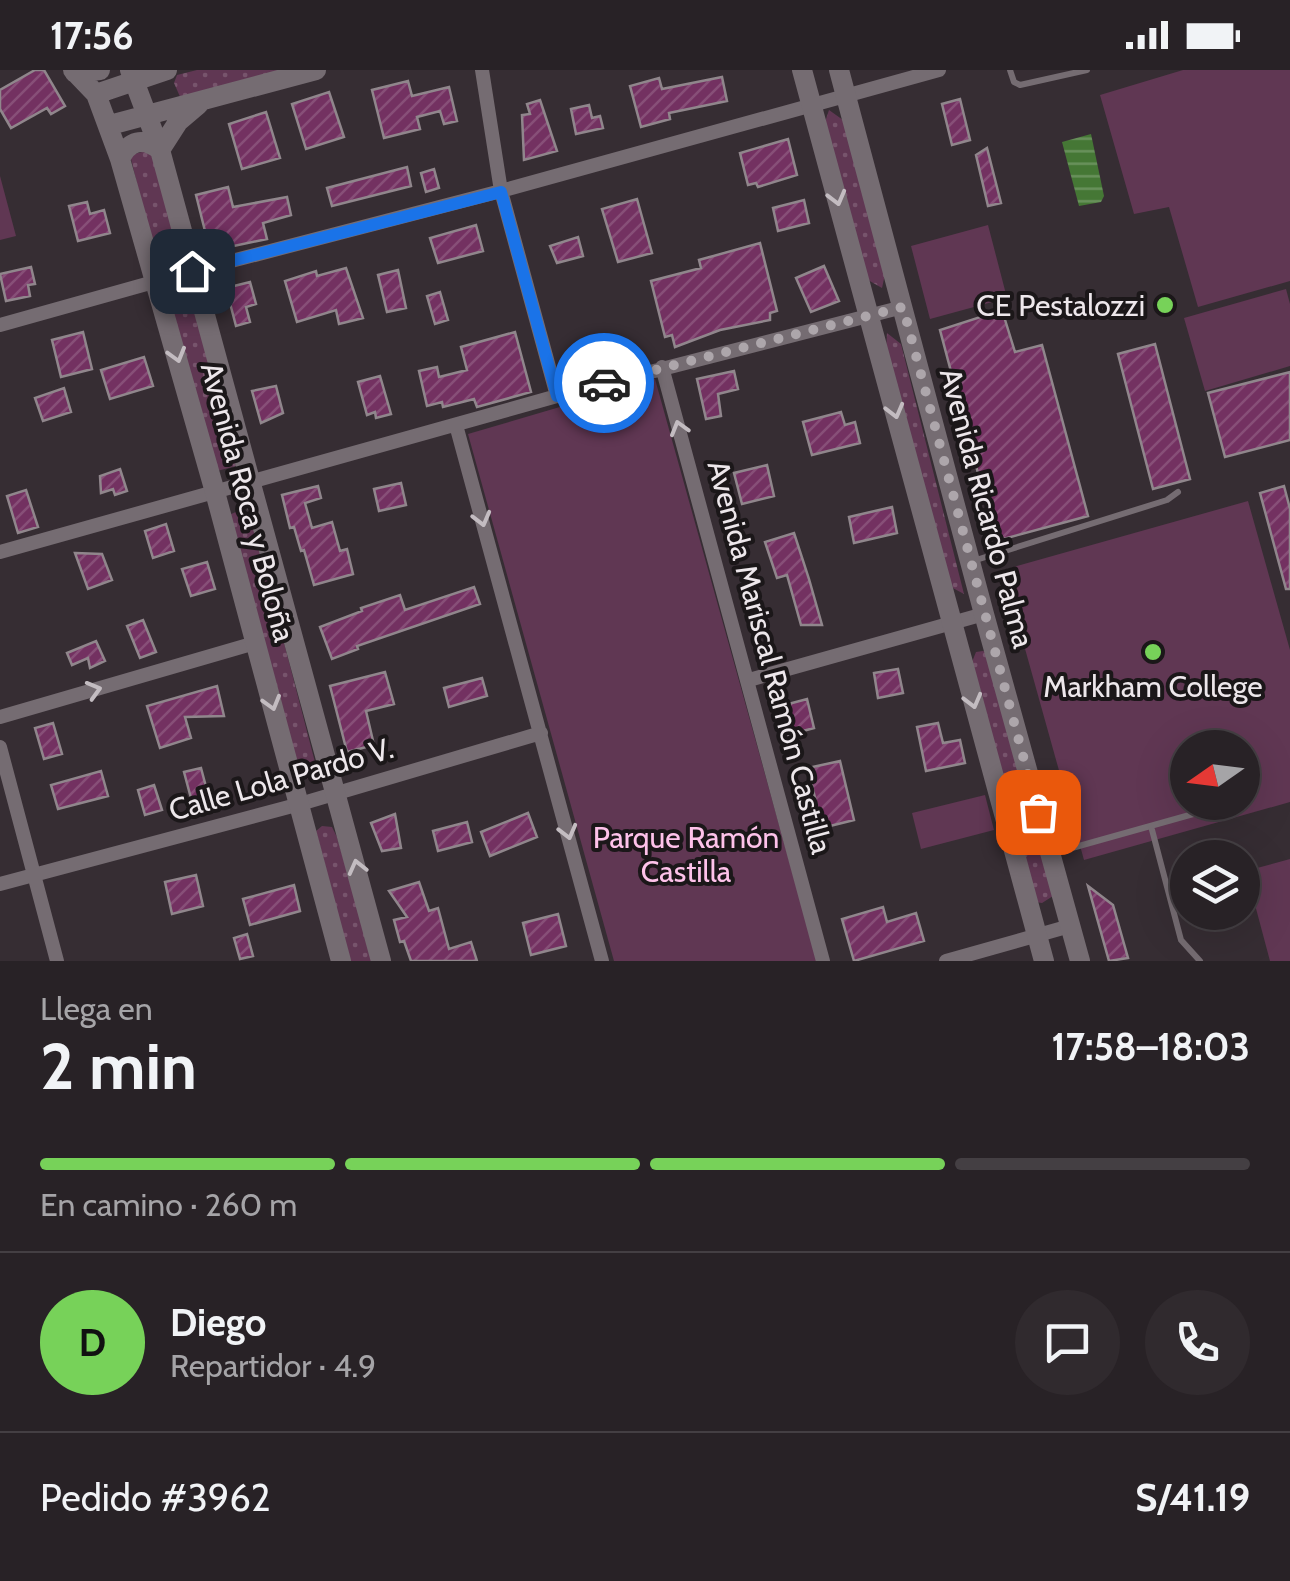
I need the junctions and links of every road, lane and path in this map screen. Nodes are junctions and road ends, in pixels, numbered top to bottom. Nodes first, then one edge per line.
1 (100, 70) edge
2 (168, 70) edge
3 (316, 70) edge
4 (482, 70) edge
5 (802, 70) edge
6 (840, 70) edge
7 (939, 70) edge
8 (1010, 70) edge
9 (1087, 70) edge
10 (74, 71) edge
11 (132, 75) edge
12 (96, 94) junction
13 (846, 95) junction
14 (811, 104) junction
15 (190, 105) junction
16 (147, 116) junction
17 (110, 126) junction
18 (160, 150) junction
19 (120, 159) junction
20 (501, 192) junction
21 (192, 271) junction
22 (156, 282) junction
23 (903, 307) junction
24 (870, 317) junction
25 (0, 325) edge
26 (662, 367) junction
27 (557, 396) junction
28 (456, 425) junction
29 (249, 481) junction
30 (215, 492) junction
31 (1178, 492) dead end
32 (0, 552) edge
33 (970, 562) junction
34 (984, 614) junction
35 (952, 622) junction
36 (255, 643) junction
37 (749, 680) junction
38 (0, 717) edge
39 (542, 733) junction
40 (0, 747) edge
41 (338, 792) junction
42 (300, 804) junction
43 (1172, 820) edge
44 (1150, 826) junction
45 (1050, 854) junction
46 (34, 874) junction
47 (0, 884) edge
48 (1070, 926) junction
49 (1038, 936) junction
50 (57, 961) edge
51 (341, 961) edge
52 (381, 961) edge
53 (602, 961) edge
54 (823, 961) edge
55 (946, 961) edge
56 (1044, 961) edge
57 (1080, 961) edge
58 (1200, 961) edge

1 - 10 main road
2 - 11 main road
2 - 15 main road
3 - 15 main road
4 - 20 street
5 - 14 main road
6 - 13 main road, Avenida Ricardo Palma
7 - 13 street
8 - 9 lane
10 - 12 main road, Avenida Roca y Boloña
11 - 12 main road
11 - 16 main road, Avenida Roca y Boloña
12 - 17 main road, Avenida Roca y Boloña
13 - 14 street
13 - 23 main road, Avenida Ricardo Palma
14 - 20 street
14 -> 24 main road
15 - 16 main road
15 - 18 main road
16 - 17 main road
16 - 18 main road, Avenida Roca y Boloña
17 - 19 main road, Avenida Roca y Boloña
18 - 19 main road
18 - 21 main road, Avenida Roca y Boloña
19 - 22 main road, Avenida Roca y Boloña
20 - 21 street
20 - 27 street
21 - 22 street
21 - 29 main road, Avenida Roca y Boloña
22 - 25 street
22 -> 30 main road, Avenida Roca y Boloña
23 - 24 street
23 - 33 main road, Avenida Ricardo Palma
24 - 26 street
24 -> 35 main road
26 - 27 street
37 -> 26 street, Avenida Mariscal Ramón Castilla
27 - 28 street
28 - 29 street
28 -> 39 street
29 - 30 street
29 - 41 main road, Avenida Roca y Boloña
30 - 32 street
30 - 36 main road, Avenida Roca y Boloña
31 - 33 lane
33 - 34 main road, Avenida Ricardo Palma
34 - 35 street
34 - 45 main road, Avenida Ricardo Palma
35 - 37 street
35 -> 49 main road
38 -> 36 street
36 -> 42 main road, Avenida Roca y Boloña
37 - 54 street, Avenida Mariscal Ramón Castilla
39 - 41 street, Calle Lola Pardo V.
39 -> 53 street
40 - 46 street
41 - 42 street, Calle Lola Pardo V.
52 -> 41 main road, Avenida Roca y Boloña
42 - 46 street, Calle Lola Pardo V.
42 - 51 main road, Avenida Roca y Boloña
43 - 44 lane
44 - 45 lane
44 - 58 lane
45 - 48 main road, Avenida Ricardo Palma
46 - 47 street, Calle Lola Pardo V.
46 - 50 street
48 - 49 street
48 - 57 main road, Avenida Ricardo Palma
49 - 55 street
49 - 56 main road

